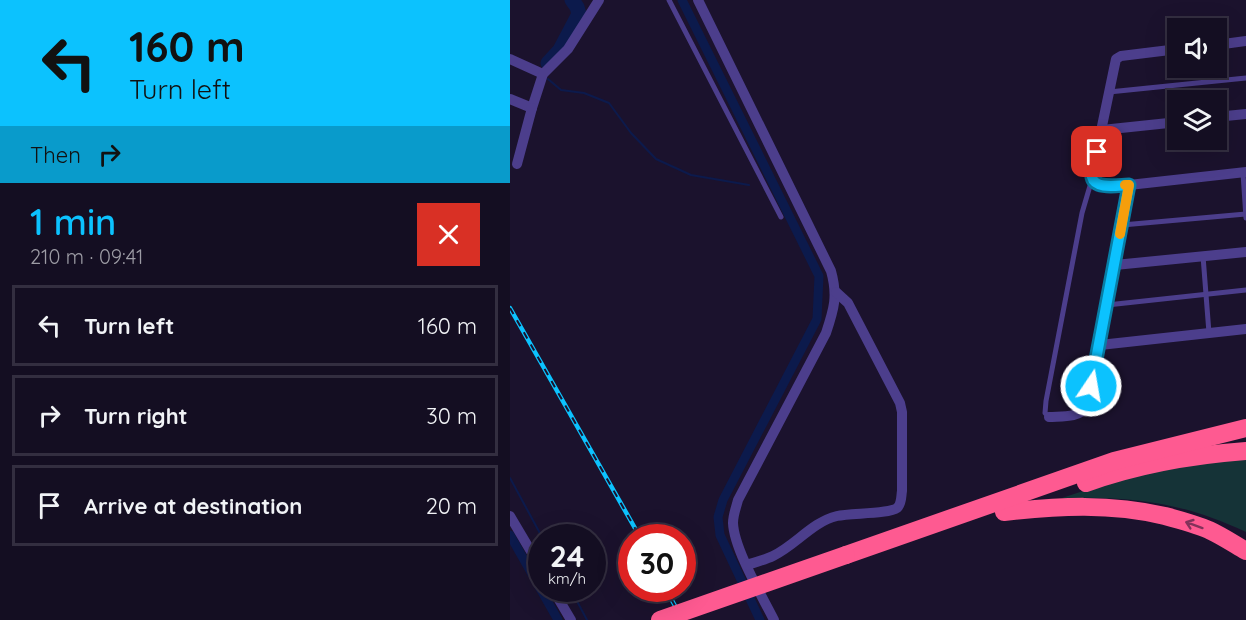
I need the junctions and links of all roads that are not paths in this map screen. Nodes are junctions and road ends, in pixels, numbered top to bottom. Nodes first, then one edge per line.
1 (599, 0) edge
2 (669, 0) edge
3 (698, 0) edge
4 (1246, 41) edge
5 (1227, 44) edge
6 (1167, 50) edge
7 (510, 60) edge
8 (543, 74) junction
9 (1246, 78) edge
10 (1109, 92) junction
11 (510, 99) edge
12 (532, 108) junction
13 (1246, 114) edge
14 (1227, 116) edge
15 (1167, 123) edge
16 (1102, 130) junction
17 (517, 164) dead end
18 (1244, 172) edge
19 (1093, 178) junction
20 (1129, 185) junction
21 (1246, 215) edge
22 (781, 217) dead end
23 (1122, 225) junction
24 (1246, 252) edge
25 (1203, 256) junction
26 (1114, 265) junction
27 (1246, 290) edge
28 (836, 292) junction
29 (1205, 294) junction
30 (1107, 304) junction
31 (1246, 329) edge
32 (1209, 333) junction
33 (1100, 345) junction
34 (1049, 417) joint
35 (1246, 428) edge
36 (1246, 443) edge
37 (1246, 451) edge
38 (1005, 505) junction
39 (510, 516) edge
40 (528, 546) edge
41 (1246, 550) edge
42 (848, 560) junction
43 (747, 565) junction
44 (560, 602) edge
45 (571, 620) edge
46 (660, 620) edge
47 (695, 620) edge
48 (774, 620) edge

1 - 8 street
2 - 22 lane
3 - 28 street
4 - 5 street
6 - 10 street
7 - 8 street
8 - 12 street
9 - 10 lane
10 - 16 street
11 - 12 street
12 - 17 street
13 - 14 street
15 - 16 street
16 - 19 street
18 - 20 street
18 - 21 lane
19 - 20 street
19 - 34 lane
20 - 23 street
21 - 23 lane
23 - 26 street
24 - 25 street
25 - 26 street
25 - 29 lane
26 - 30 street
27 - 29 lane
28 - 43 street
28 - 43 street
29 - 30 lane
29 - 32 lane
30 - 33 street
31 - 32 street
32 - 33 street
33 - 34 street
35 - 38 highway
36 - 38 highway
37 - 38 highway
41 -> 38 highway
38 - 42 highway
39 - 40 street
42 - 46 highway, bridge
42 - 47 highway
43 - 48 street
44 - 45 street

